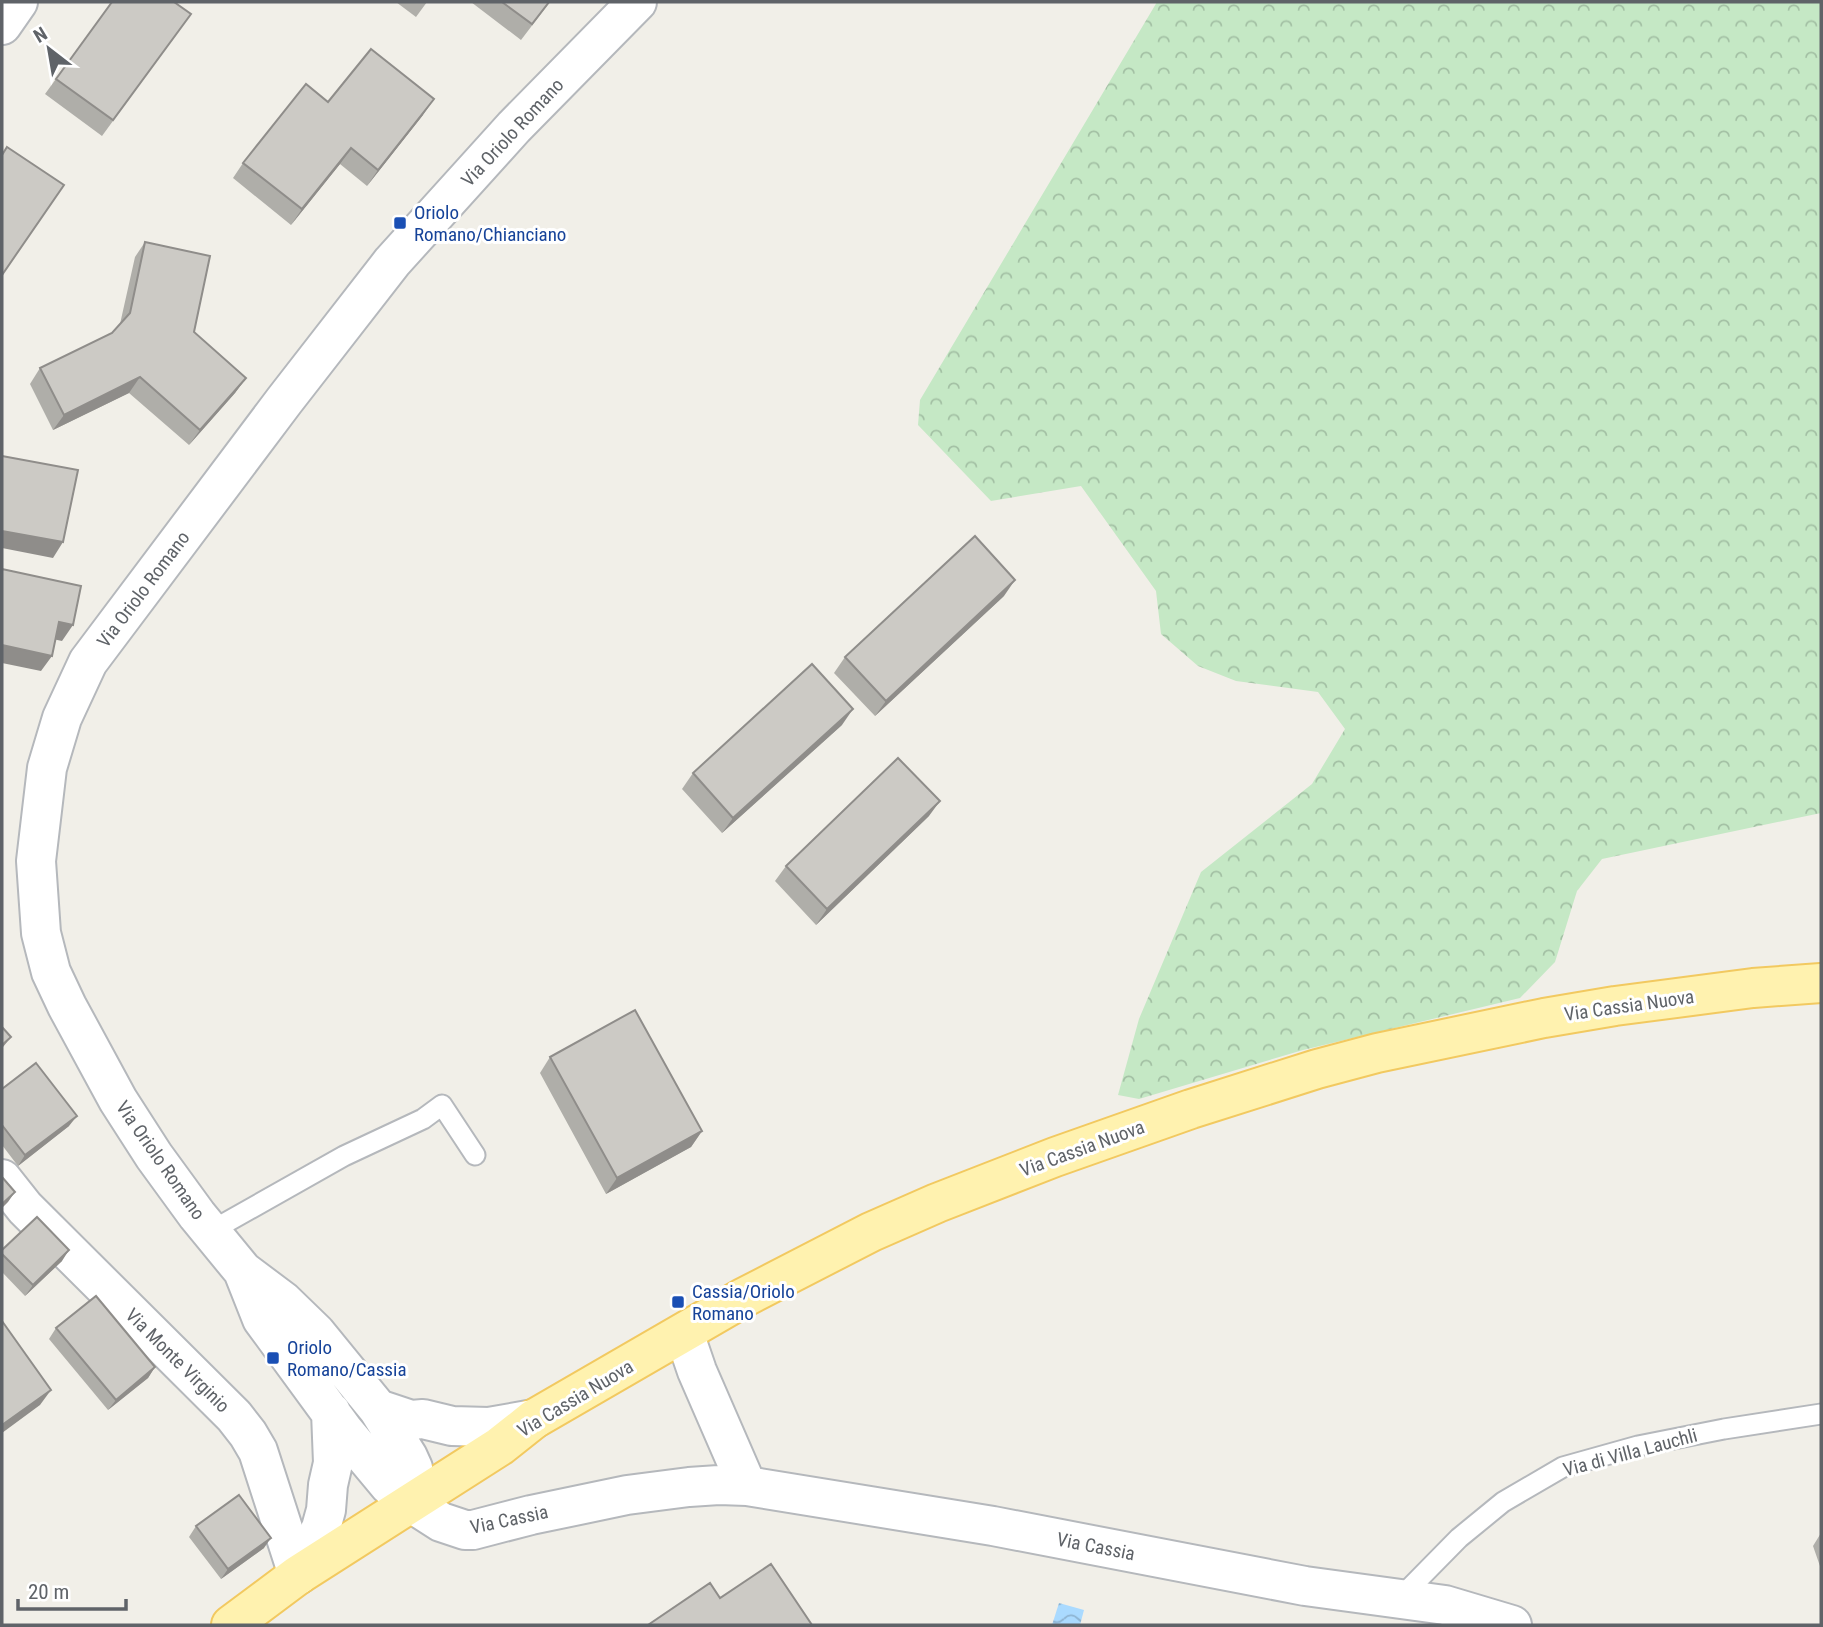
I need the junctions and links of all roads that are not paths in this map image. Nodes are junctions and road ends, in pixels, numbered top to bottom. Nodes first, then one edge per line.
1 (18, 2) edge
2 (636, 2) edge
3 (2, 25) edge
4 (1821, 983) edge
5 (475, 1155) dead end
6 (2, 1179) edge
7 (211, 1231) junction
8 (243, 1271) junction
9 (684, 1334) junction
10 (378, 1409) junction
11 (331, 1412) junction
12 (1821, 1414) edge
13 (534, 1419) junction
14 (747, 1486) junction
15 (411, 1501) junction
16 (298, 1575) junction
17 (1399, 1599) junction
18 (1445, 1605) junction
19 (231, 1625) edge
20 (1482, 1625) edge
21 (1512, 1625) edge

1 - 3 street
2 - 7 street, Via Oriolo Romano
4 - 9 main road, Via Cassia Nuova
5 - 7 lane
6 - 16 street, Via Monte Virginio
7 - 8 street, Via Oriolo Romano
8 - 10 street, Via Oriolo Romano
8 - 11 street, Via Oriolo Romano
9 - 13 main road, Via Cassia Nuova
9 - 14 street
10 - 13 street
10 - 15 street, Via Oriolo Romano
11 - 15 street, Via Oriolo Romano
11 - 16 street
12 - 17 lane, Via di Villa Lauchli
13 - 15 main road, Via Cassia Nuova
14 - 15 street, Via Cassia
14 - 17 street, Via Cassia
15 - 16 main road
16 - 19 main road
17 - 18 street, Via Cassia
18 - 20 street, Via Cassia
18 - 21 street, Via Cassia

